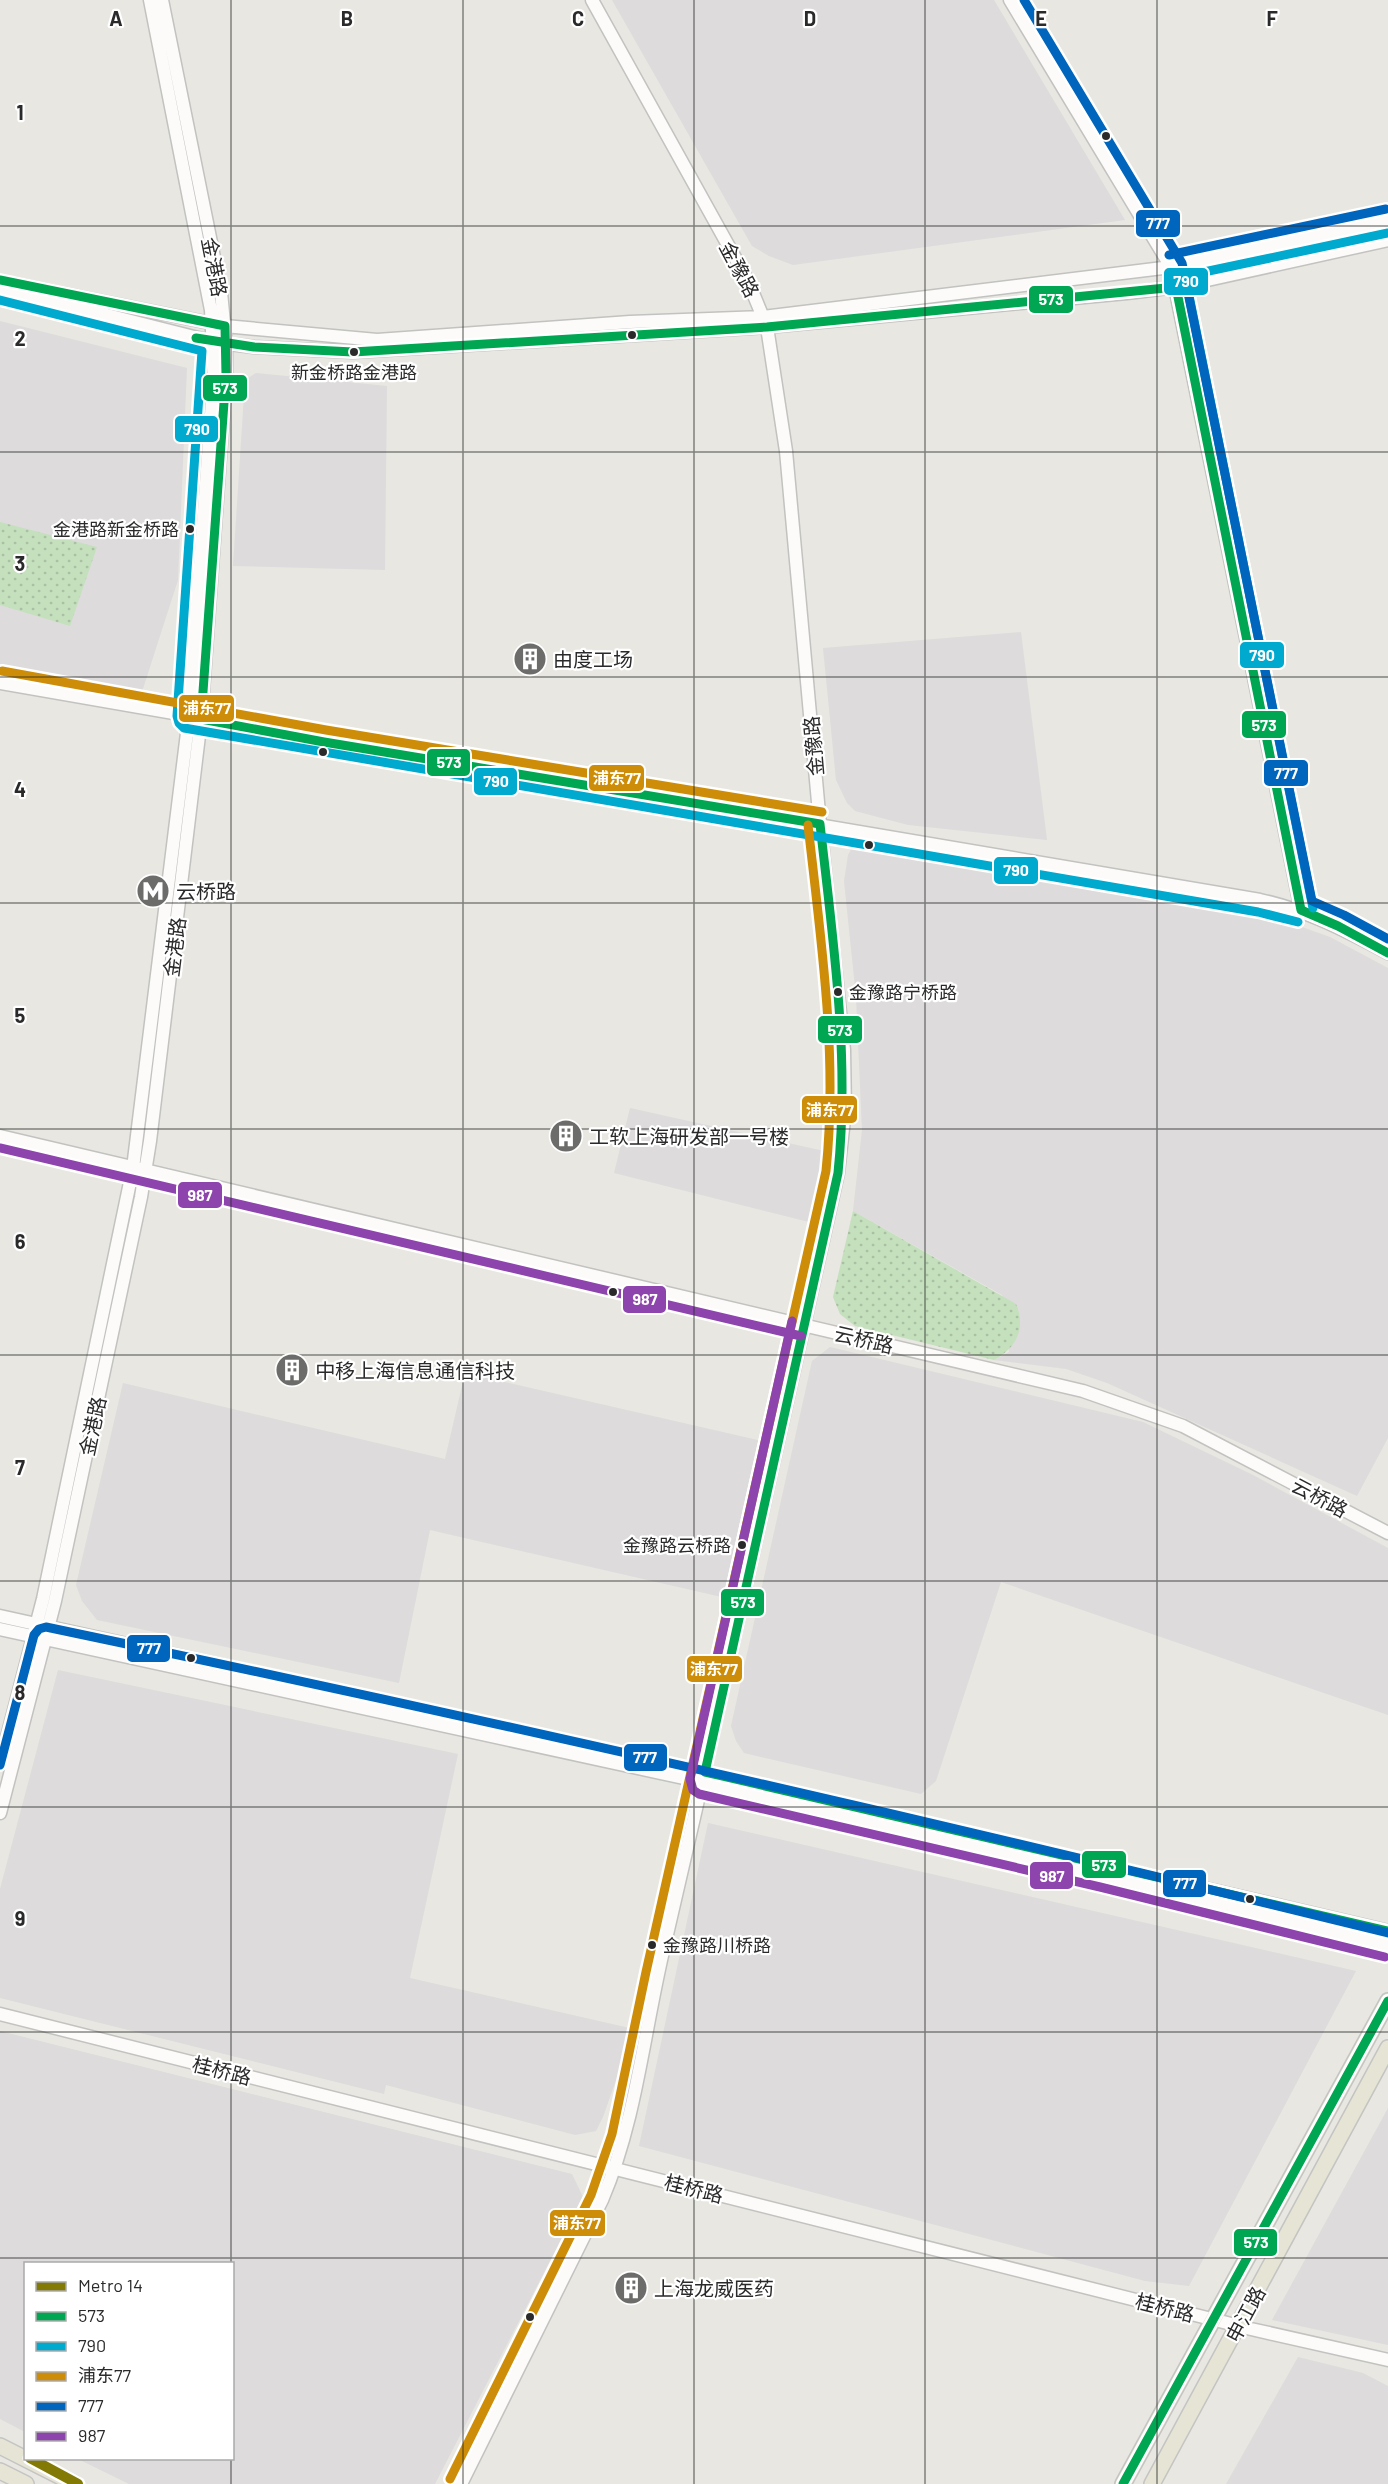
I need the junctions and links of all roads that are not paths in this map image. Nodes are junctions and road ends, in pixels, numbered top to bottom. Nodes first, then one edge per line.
1 (150, 0) edge
2 (162, 0) edge
3 (592, 0) edge
4 (1010, 0) edge
5 (1388, 222) edge
6 (1388, 240) edge
7 (1172, 267) junction
8 (0, 280) edge
9 (1176, 287) junction
10 (0, 288) edge
11 (765, 322) junction
12 (218, 325) junction
13 (220, 343) junction
14 (0, 683) edge
15 (195, 718) junction
16 (820, 824) junction
17 (1301, 910) junction
18 (1388, 953) edge
19 (0, 1136) edge
20 (139, 1169) junction
21 (804, 1324) junction
22 (1388, 1533) edge
23 (0, 1616) edge
24 (0, 1629) edge
25 (41, 1632) junction
26 (0, 1764) edge
27 (704, 1777) junction
28 (0, 1813) edge
29 (1388, 1931) edge
30 (1388, 1945) edge
31 (1388, 2001) edge
32 (0, 2014) edge
33 (1388, 2048) edge
34 (615, 2168) junction
35 (1213, 2319) junction
36 (1238, 2326) junction
37 (1388, 2360) edge
38 (0, 2446) edge
39 (24, 2458) edge
40 (28, 2460) edge
41 (0, 2470) edge
42 (26, 2484) edge
43 (75, 2484) edge
44 (461, 2484) edge
45 (1123, 2484) edge
46 (1152, 2484) edge

1 - 12 street, 金港路
2 - 12 street, 金港路
3 - 11 street, 金豫路
4 - 7 street
5 - 7 street
6 - 9 street
7 - 9 street
7 - 11 street
8 - 12 street
9 - 11 street
9 - 17 street
10 - 13 street
11 - 12 street
11 - 13 street
11 - 16 street, 金豫路
12 - 13 street, 金港路
13 - 15 street, 金港路
14 - 15 street
15 - 16 street
15 - 20 street, 金港路
16 - 17 street
16 - 21 street, 金豫路
17 - 18 street
19 - 20 street, 云桥路
20 - 21 street, 云桥路
20 - 25 street, 金港路
21 - 22 street, 云桥路
21 - 27 street, 金豫路
23 - 25 street
24 - 25 street
25 - 26 street, 金港路
25 - 27 street
25 - 28 street, 金港路
27 - 29 street
27 - 30 street
27 - 34 street, 金豫路
31 - 35 main road, 申江路
32 - 34 street, 桂桥路
33 - 36 main road, 申江路
34 - 35 street, 桂桥路
34 - 44 street, 金豫路
35 - 36 street, 桂桥路
35 - 45 main road, 申江路
36 - 37 street, 桂桥路
36 - 46 main road, 申江路
38 - 39 main road
40 - 43 main road
41 - 42 main road

